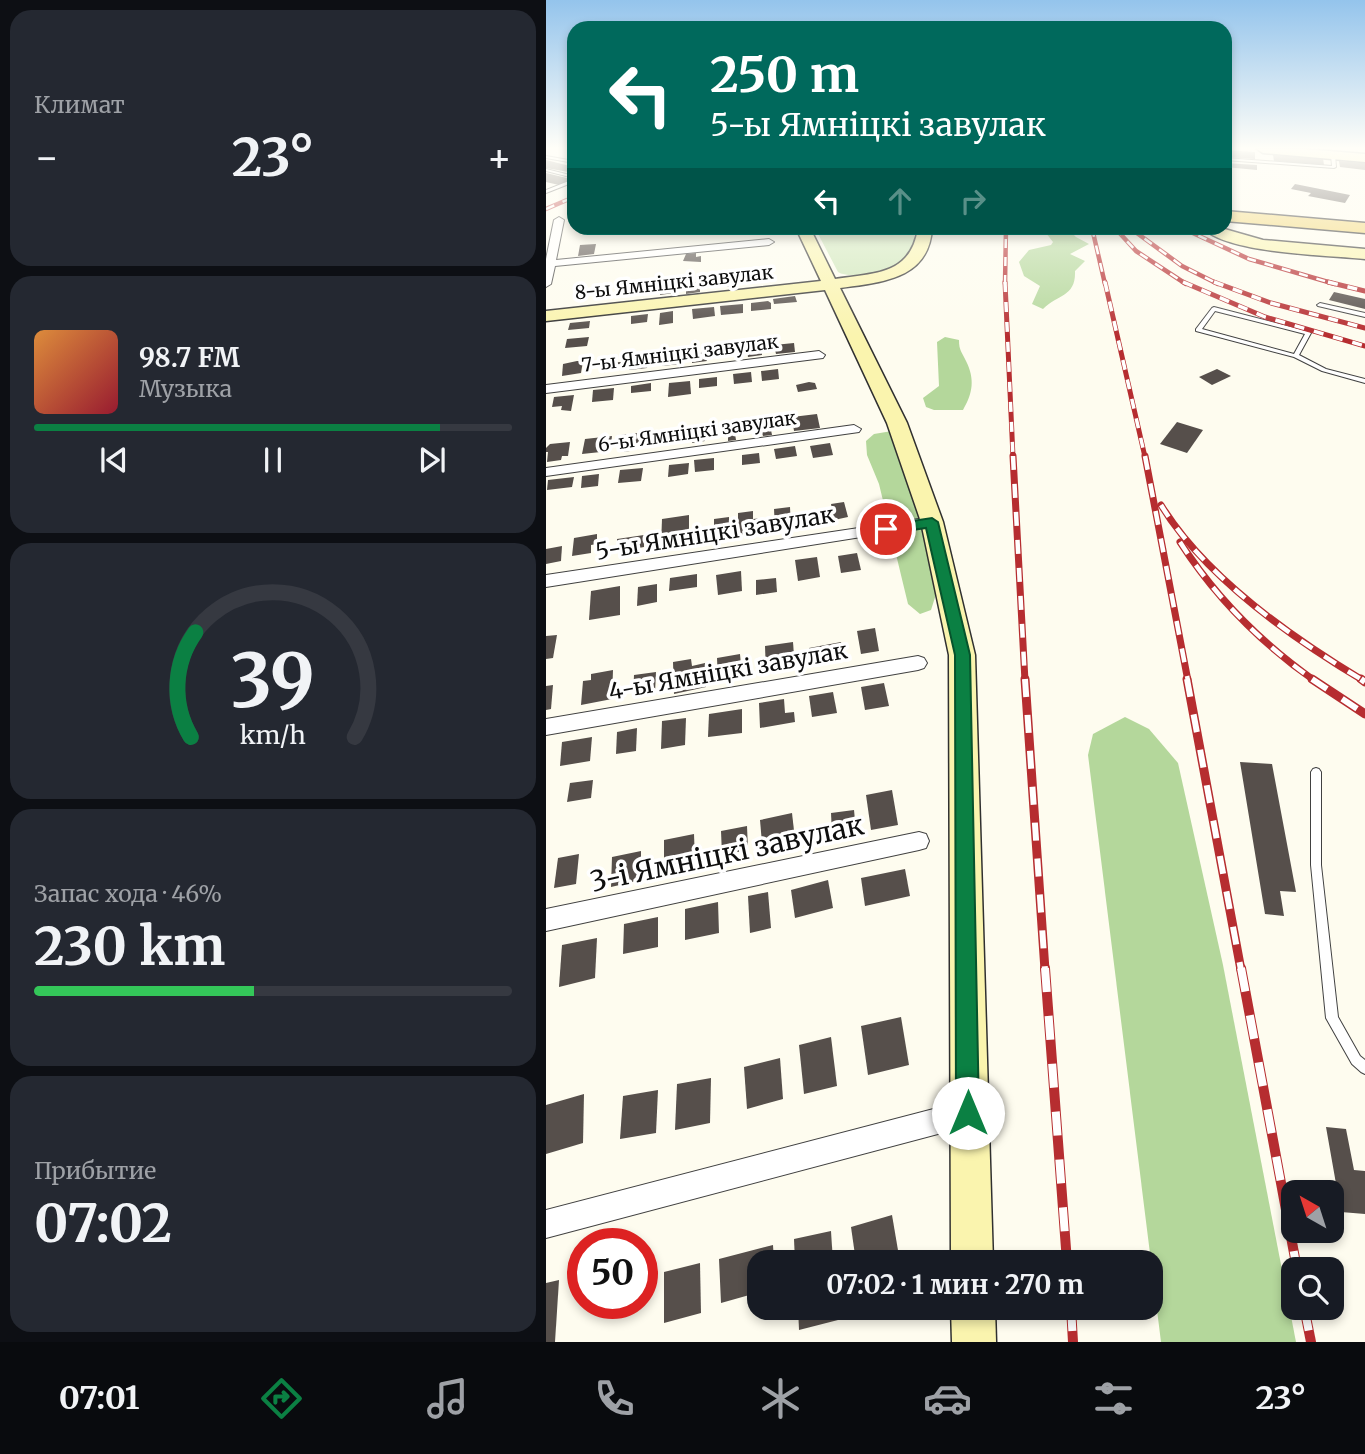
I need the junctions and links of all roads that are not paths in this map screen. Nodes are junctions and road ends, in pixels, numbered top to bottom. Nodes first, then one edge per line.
1 (1232, 213) edge
2 (1232, 213) edge
3 (564, 218) dead end
4 (1365, 221) edge
5 (1365, 228) edge
6 (805, 235) edge
7 (925, 235) edge
8 (1228, 235) edge
9 (769, 242) dead end
10 (1365, 254) edge
11 (548, 263) edge
12 (546, 284) edge
13 (818, 286) junction
14 (1320, 305) dead end
15 (1365, 315) edge
16 (546, 316) edge
17 (819, 355) dead end
18 (1296, 356) junction
19 (1365, 381) edge
20 (546, 388) edge
21 (854, 429) dead end
22 (546, 471) edge
23 (932, 522) junction
24 (546, 581) edge
25 (918, 663) dead end
26 (546, 727) edge
27 (1316, 772) dead end
28 (919, 841) dead end
29 (546, 920) edge
30 (1365, 1068) edge
31 (968, 1113) junction
32 (546, 1224) edge
33 (972, 1250) edge
34 (973, 1320) edge
35 (974, 1342) edge

1 - 4 main road
2 - 5 main road
3 - 11 street
6 - 13 main road
7 - 13 main road, 8-ы Ямніцкі завулак
8 - 10 main road
9 - 11 street
11 - 12 street
13 - 16 main road, 8-ы Ямніцкі завулак
13 - 23 main road
14 - 15 lane
17 - 20 street, 7-ы Ямніцкі завулак
18 - 18 lane
18 - 19 lane
21 - 22 street, 6-ы Ямніцкі завулак
23 - 24 street, 5-ы Ямніцкі завулак
23 - 31 main road
25 - 26 street, 4-ы Ямніцкі завулак
27 - 30 lane
28 - 29 street, 3-і Ямніцкі завулак
31 - 32 street
31 - 33 main road
34 - 35 main road

